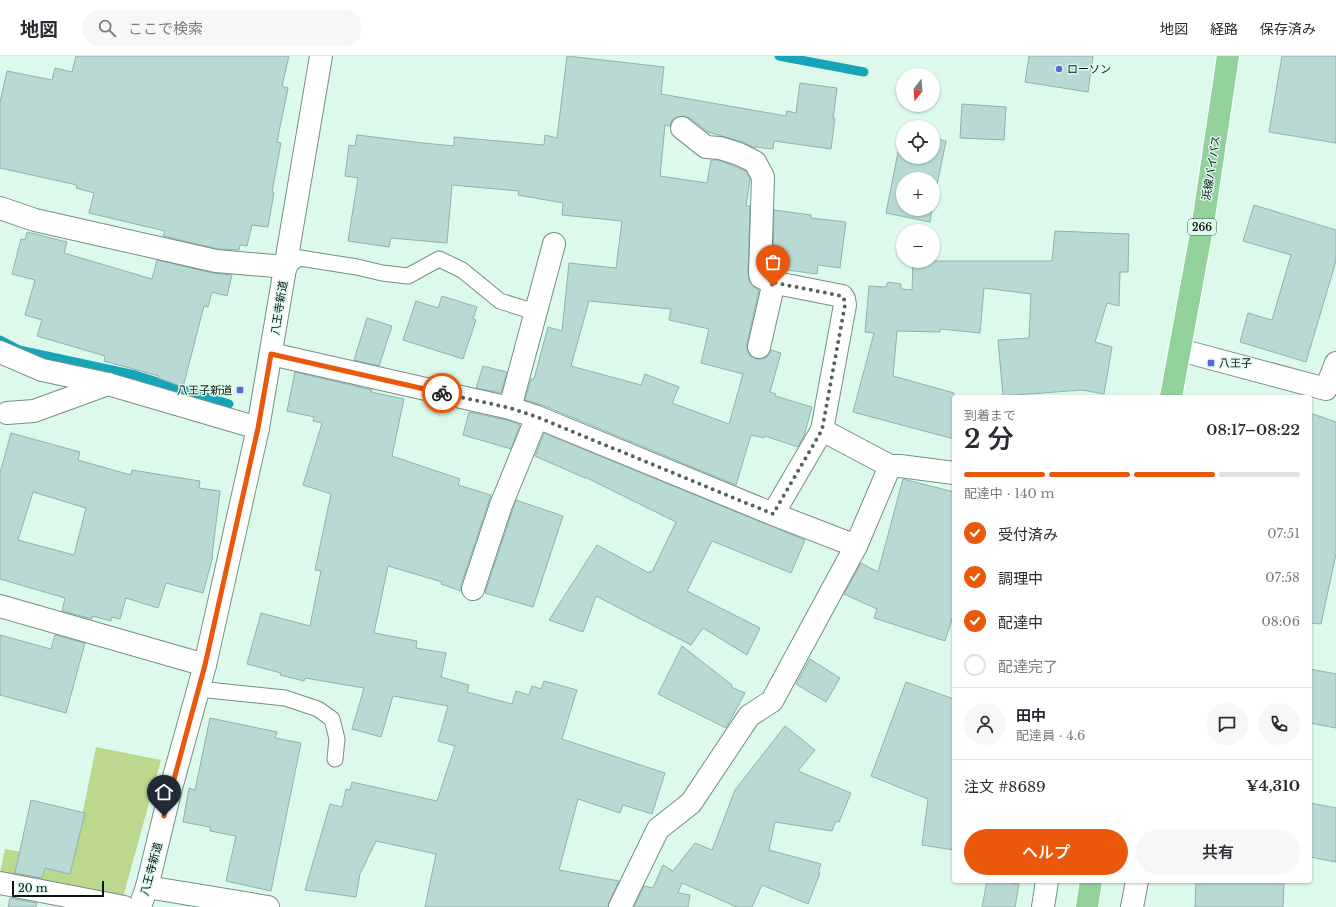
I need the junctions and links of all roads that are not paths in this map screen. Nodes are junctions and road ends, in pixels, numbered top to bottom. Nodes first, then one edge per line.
1 (321, 56) edge
2 (1228, 56) edge
3 (682, 128) dead end
4 (0, 208) edge
5 (554, 244) dead end
6 (286, 267) junction
7 (771, 282) junction
8 (536, 312) junction
9 (759, 346) dead end
10 (1180, 350) junction
11 (0, 352) edge
12 (271, 354) junction
13 (1336, 363) edge
14 (108, 384) junction
15 (1171, 395) edge
16 (510, 408) junction
17 (6, 413) dead end
18 (537, 417) junction
19 (258, 428) junction
20 (822, 430) junction
21 (890, 466) junction
22 (952, 473) edge
23 (773, 514) junction
24 (856, 546) junction
25 (473, 589) dead end
26 (0, 606) edge
27 (205, 665) junction
28 (198, 689) junction
29 (335, 759) dead end
30 (0, 883) edge
31 (1047, 883) edge
32 (1092, 883) edge
33 (1137, 883) edge
34 (147, 887) junction
35 (124, 907) edge
36 (140, 907) edge
37 (268, 907) edge
38 (620, 907) edge
39 (1043, 907) edge
40 (1087, 907) edge
41 (1132, 907) edge

1 - 6 street, 八王寺新道
2 - 10 highway, 浜線バイパス / 266
3 - 7 street
4 - 6 street
5 - 8 street
6 - 8 lane
6 - 12 street, 八王寺新道
7 - 9 street
7 - 20 street
8 - 16 street
10 - 13 street
10 - 15 highway, 浜線バイパス / 266
11 - 14 street
12 - 16 street
12 - 19 street, 八王寺新道
14 - 17 street
14 - 19 street
16 - 18 street
18 - 23 street
18 - 25 street
19 - 27 street, 八王寺新道
20 - 21 street
20 - 23 street
21 - 22 street
21 - 24 street
23 - 24 street
24 - 38 street
26 - 27 street
27 - 28 street, 八王寺新道
28 - 29 lane
28 - 34 street, 八王寺新道
30 - 35 street
31 - 39 street
32 - 40 highway
33 - 41 street
34 - 36 street, 八王寺新道
34 - 37 street

